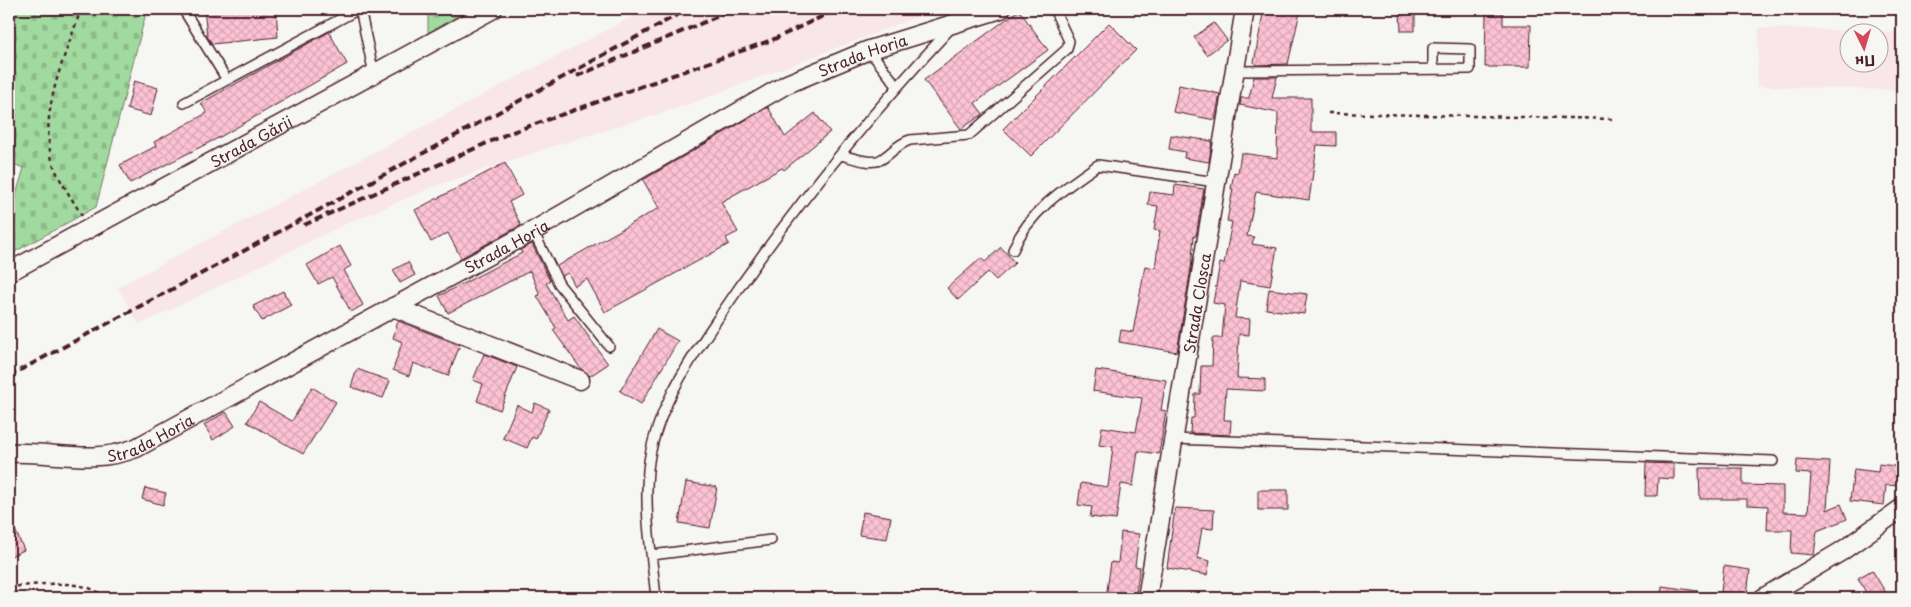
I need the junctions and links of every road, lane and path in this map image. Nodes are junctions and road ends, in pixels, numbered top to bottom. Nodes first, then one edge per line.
1 (81, 9) edge
2 (183, 9) edge
3 (360, 9) edge
4 (493, 9) edge
5 (1001, 9) edge
6 (1054, 9) edge
7 (1245, 9) edge
8 (956, 23) junction
9 (869, 50) junction
10 (1433, 69) junction
11 (1234, 71) junction
12 (374, 74) junction
13 (227, 80) junction
14 (897, 86) junction
15 (184, 103) dead end
16 (1328, 113) dead end
17 (1614, 119) dead end
18 (841, 155) junction
19 (1216, 182) junction
20 (89, 228) junction
21 (533, 231) junction
22 (1013, 250) dead end
23 (9, 272) edge
24 (392, 307) junction
25 (609, 346) dead end
26 (580, 380) dead end
27 (1173, 439) junction
28 (9, 453) edge
29 (1773, 461) dead end
30 (1902, 508) edge
31 (771, 540) dead end
32 (652, 555) junction
33 (9, 587) edge
34 (104, 598) edge
35 (656, 598) edge
36 (1147, 598) edge
37 (1763, 598) edge

1 - 20 path
2 - 13 lane
3 - 12 lane
3 - 13 lane
4 - 12 street, Strada Gării
5 - 8 street, Strada Horia
6 - 18 lane
7 - 11 street, Strada Cloșca
8 - 9 street, Strada Horia
8 - 14 lane
9 - 14 lane
9 - 21 street, Strada Horia
10 - 10 lane
10 - 11 lane
11 - 19 street, Strada Cloșca
12 - 20 street, Strada Gării
13 - 15 lane
14 - 18 lane
16 - 17 path
18 - 32 lane
19 - 22 lane
19 - 27 street, Strada Cloșca
20 - 23 street, Strada Gării
21 - 24 street, Strada Horia
21 - 25 lane
24 - 26 street
24 - 28 street, Strada Horia
27 - 29 lane
27 - 36 street, Strada Cloșca
30 - 37 street
31 - 32 lane
32 - 35 lane
33 - 34 path

